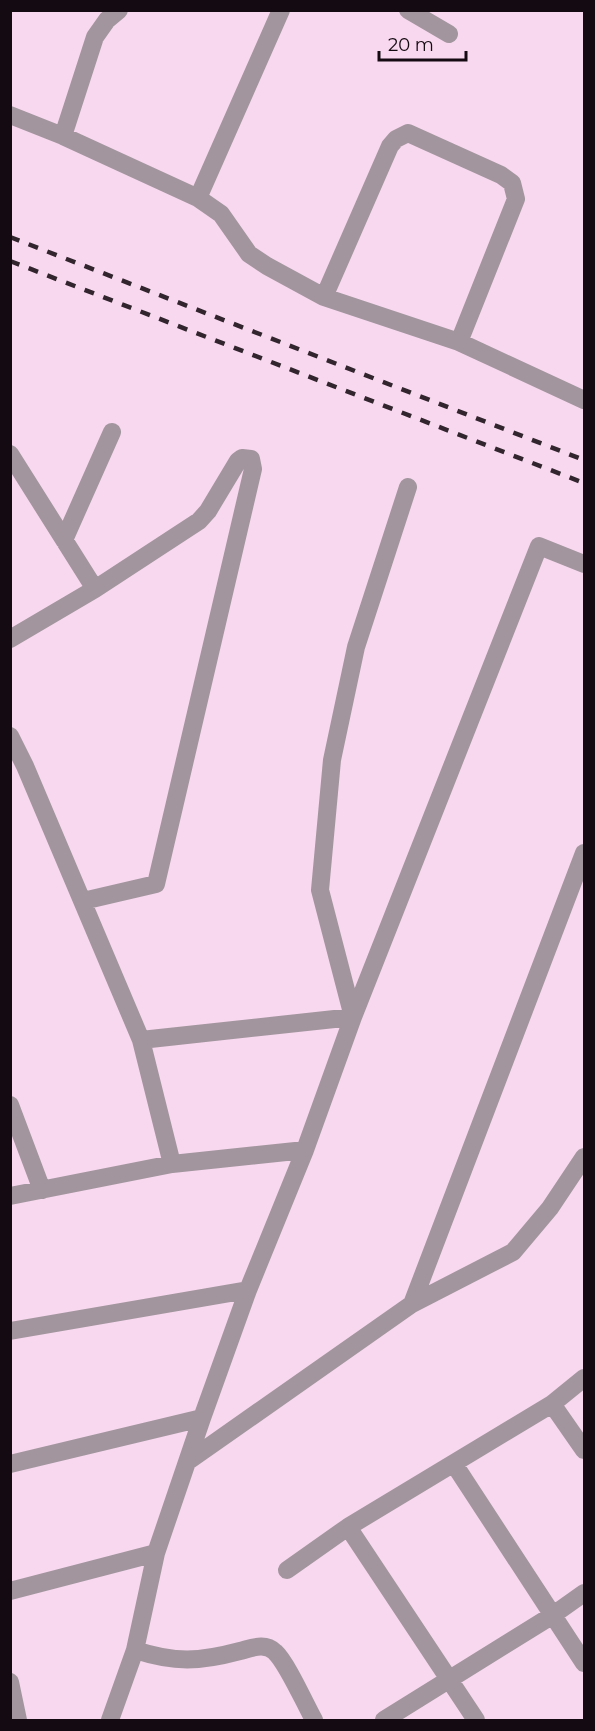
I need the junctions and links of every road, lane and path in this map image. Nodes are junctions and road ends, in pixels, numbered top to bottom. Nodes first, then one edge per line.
1 (119, 10) edge
2 (281, 10) edge
3 (408, 10) edge
4 (449, 34) dead end
5 (10, 116) edge
6 (63, 136) junction
7 (198, 198) junction
8 (324, 297) junction
9 (459, 342) junction
10 (585, 400) edge
11 (112, 432) dead end
12 (10, 454) edge
13 (18, 484) edge
14 (408, 487) dead end
15 (64, 540) junction
16 (585, 564) edge
17 (95, 589) junction
18 (10, 639) edge
19 (10, 736) edge
20 (585, 853) edge
21 (83, 901) junction
22 (353, 1017) junction
23 (141, 1040) junction
24 (10, 1105) edge
25 (305, 1150) junction
26 (585, 1157) edge
27 (172, 1164) junction
28 (42, 1191) junction
29 (10, 1196) edge
30 (248, 1290) junction
31 (412, 1304) junction
32 (10, 1331) edge
33 (585, 1378) edge
34 (552, 1404) junction
35 (202, 1418) junction
36 (585, 1450) edge
37 (187, 1462) junction
38 (10, 1464) edge
39 (454, 1464) junction
40 (348, 1527) junction
41 (156, 1553) junction
42 (287, 1570) dead end
43 (10, 1592) edge
44 (585, 1593) edge
45 (553, 1615) junction
46 (135, 1650) junction
47 (585, 1663) edge
48 (448, 1680) junction
49 (10, 1682) edge
50 (18, 1720) edge
51 (110, 1720) edge
52 (314, 1720) edge
53 (384, 1720) edge
54 (476, 1720) edge

1 - 6 street
2 - 7 street
3 - 4 street
5 - 6 street
6 - 7 street
7 - 8 street
8 - 9 street
8 - 9 street
9 - 10 street
11 - 15 street
12 - 13 street
13 - 15 street
14 - 22 street
15 - 17 street
16 - 22 street
17 - 18 street
17 - 21 street
19 - 21 street
20 - 31 street
21 - 23 street
22 - 23 street
22 - 25 street
23 - 27 street
24 - 28 street
25 - 27 street
25 - 30 street
26 - 31 street
27 - 28 street
28 - 29 street
30 - 32 street
30 - 35 street
31 - 37 street
33 - 34 street
34 - 36 street
34 - 39 street
35 - 37 street
35 - 38 street
37 - 41 street
39 - 40 street
39 - 45 street
40 - 42 street
40 - 48 street
41 - 43 street
41 - 46 street
44 - 45 street
45 - 47 street
45 - 48 street
46 - 51 street
46 - 52 street
48 - 53 street
48 - 54 street
49 - 50 street

